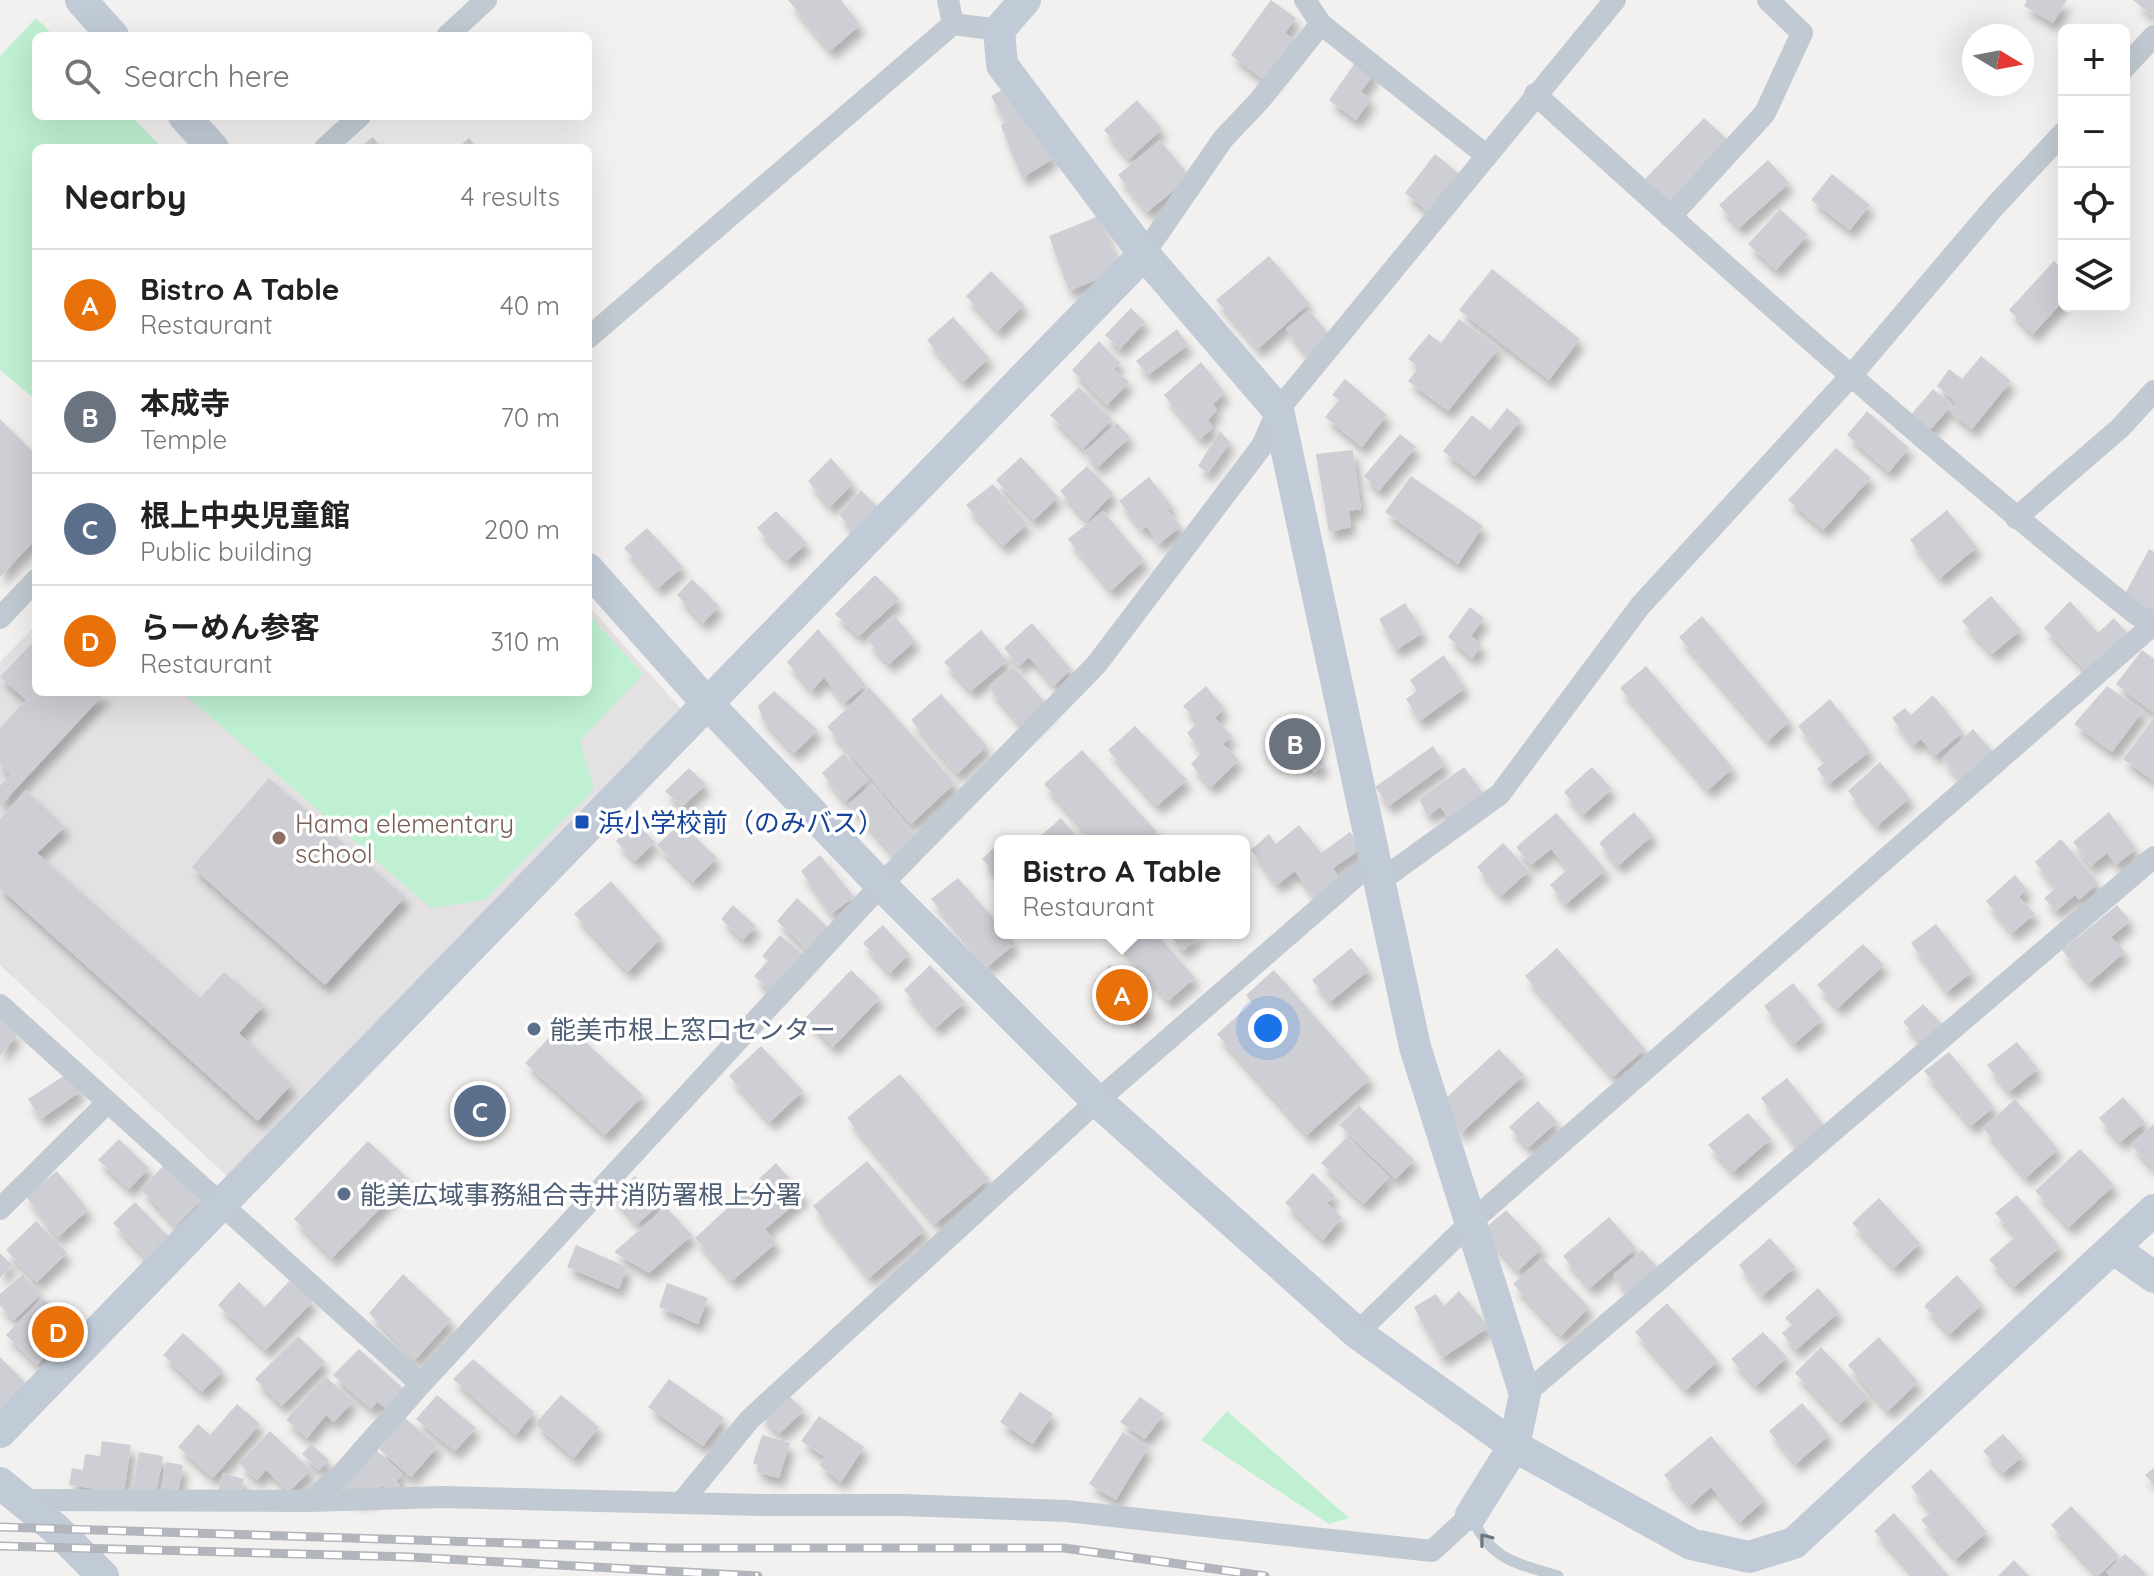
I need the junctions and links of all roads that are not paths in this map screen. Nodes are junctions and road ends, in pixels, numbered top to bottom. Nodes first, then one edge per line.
1 (81, 0) edge
2 (486, 0) edge
3 (948, 0) edge
4 (1025, 0) edge
5 (1305, 0) edge
6 (1615, 0) edge
7 (1768, 0) edge
8 (953, 24) junction
9 (1321, 24) junction
10 (999, 30) junction
11 (109, 32) edge
12 (451, 32) edge
13 (2154, 36) edge
14 (2130, 62) edge
15 (1535, 94) junction
16 (188, 120) edge
17 (356, 120) edge
18 (2058, 138) edge
19 (209, 144) edge
20 (329, 144) edge
21 (1487, 156) junction
22 (1670, 217) junction
23 (1144, 254) junction
24 (592, 335) edge
25 (1850, 377) junction
26 (2154, 391) edge
27 (1278, 410) junction
28 (2016, 518) junction
29 (592, 574) edge
30 (32, 584) edge
31 (0, 618) edge
32 (2154, 623) edge
33 (707, 703) junction
34 (2154, 857) edge
35 (1378, 870) junction
36 (881, 885) junction
37 (0, 1005) edge
38 (1097, 1101) junction
39 (107, 1103) junction
40 (224, 1204) junction
41 (0, 1209) edge
42 (2154, 1210) edge
43 (1471, 1222) junction
44 (2113, 1248) junction
45 (2154, 1277) edge
46 (1357, 1333) junction
47 (421, 1384) junction
48 (1525, 1394) junction
49 (0, 1432) edge
50 (1514, 1446) junction
51 (10, 1492) edge
52 (310, 1501) junction
53 (681, 1503) junction
54 (1471, 1515) junction
55 (1751, 1567) edge
56 (103, 1576) edge
57 (1558, 1576) edge

1 - 11 street
2 - 12 street
3 - 8 street
4 - 10 street
5 - 9 street
6 - 15 street
7 - 22 street
8 - 10 street
8 - 24 street
9 - 21 street
9 - 23 street
10 - 23 street
13 - 14 street
15 - 21 street
15 - 22 street
16 - 19 street
17 - 20 street
18 - 25 street
21 - 27 street
22 - 25 street
23 - 27 street
23 - 33 street
25 - 28 street
25 - 35 street
26 - 28 street
27 - 35 street
27 - 36 street
28 - 32 street
29 - 33 street
30 - 31 street
32 - 43 street
33 - 36 street
33 - 40 street
34 - 48 street
35 - 38 street
35 - 43 street
36 - 38 street
36 - 47 street
37 - 39 street
38 - 46 street
38 - 53 street
39 - 40 street
39 - 41 street
40 - 47 street
40 - 49 street
42 - 44 street
43 - 46 street
43 - 48 street
44 - 45 street
44 - 55 street
46 - 50 street
47 - 52 street
48 - 50 street
50 - 54 street
50 - 55 street
51 - 52 street
51 - 56 street
52 - 53 street
53 - 54 street
57 -> 54 lane

